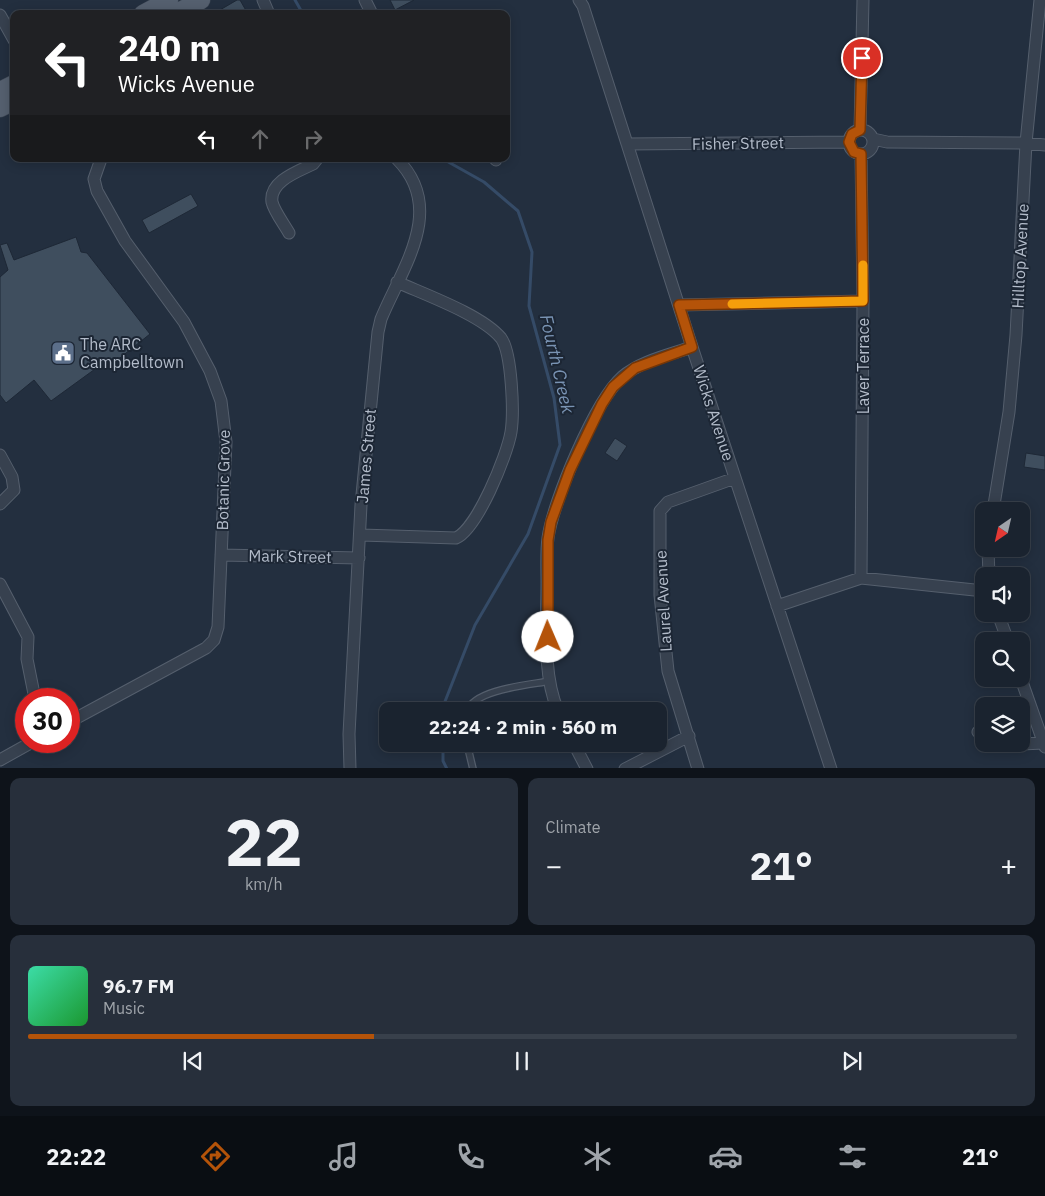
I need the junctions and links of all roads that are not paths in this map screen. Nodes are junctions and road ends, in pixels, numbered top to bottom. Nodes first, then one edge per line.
1 (169, 0) edge
2 (201, 0) edge
3 (578, 0) edge
4 (863, 0) edge
5 (1040, 0) edge
6 (150, 10) edge
7 (182, 10) edge
8 (0, 15) edge
9 (10, 33) edge
10 (860, 130) junction
11 (873, 139) junction
12 (849, 142) junction
13 (1026, 142) junction
14 (627, 144) junction
15 (1045, 145) edge
16 (861, 154) junction
17 (100, 162) edge
18 (315, 162) edge
19 (400, 162) edge
20 (289, 233) dead end
21 (398, 282) junction
22 (863, 301) junction
23 (679, 305) junction
24 (692, 347) junction
25 (0, 456) edge
26 (735, 478) junction
27 (994, 502) edge
28 (0, 504) edge
29 (361, 535) junction
30 (221, 555) junction
31 (359, 558) junction
32 (861, 578) junction
33 (0, 584) edge
34 (975, 590) edge
35 (777, 606) junction
36 (550, 681) junction
37 (1024, 687) edge
38 (33, 688) edge
39 (472, 702) edge
40 (556, 702) edge
41 (80, 716) edge
42 (689, 736) junction
43 (1030, 744) edge
44 (1044, 745) edge
45 (15, 752) edge
46 (469, 752) edge
47 (578, 752) edge
48 (0, 760) edge
49 (350, 768) edge
50 (473, 768) edge
51 (587, 768) edge
52 (625, 768) edge
53 (698, 768) edge
54 (831, 768) edge

1 - 6 main road
2 - 7 main road
3 - 14 street, Wicks Avenue
4 - 10 street
5 - 13 street, Hilltop Avenue
8 - 9 street
10 - 11 street
10 - 12 street
11 - 13 street
11 - 16 street
12 - 14 street, Fisher Street
12 - 16 street
13 - 15 street
13 - 27 street, Hilltop Avenue
14 - 23 street, Wicks Avenue
16 - 22 street, Laver Terrace
17 - 30 street, Botanic Grove
18 - 20 street
19 - 21 street, James Street
21 - 29 street, James Street
21 - 29 street
22 - 23 street
22 - 32 street, Laver Terrace
23 - 24 street, Wicks Avenue
24 - 26 street, Wicks Avenue
24 - 36 street
25 - 28 street
26 - 35 street, Wicks Avenue
26 - 42 street, Laurel Avenue
29 - 31 street, James Street
30 - 31 street, Mark Street
30 - 41 street, Botanic Grove
31 - 49 street, James Street
32 - 34 street
32 - 35 street
33 - 38 street
35 - 54 street, Wicks Avenue
36 - 39 lane
36 - 40 street
37 - 44 street
42 - 52 street
42 - 53 street, Laurel Avenue
43 - 44 street
45 - 48 street
46 - 50 lane
47 - 51 street

